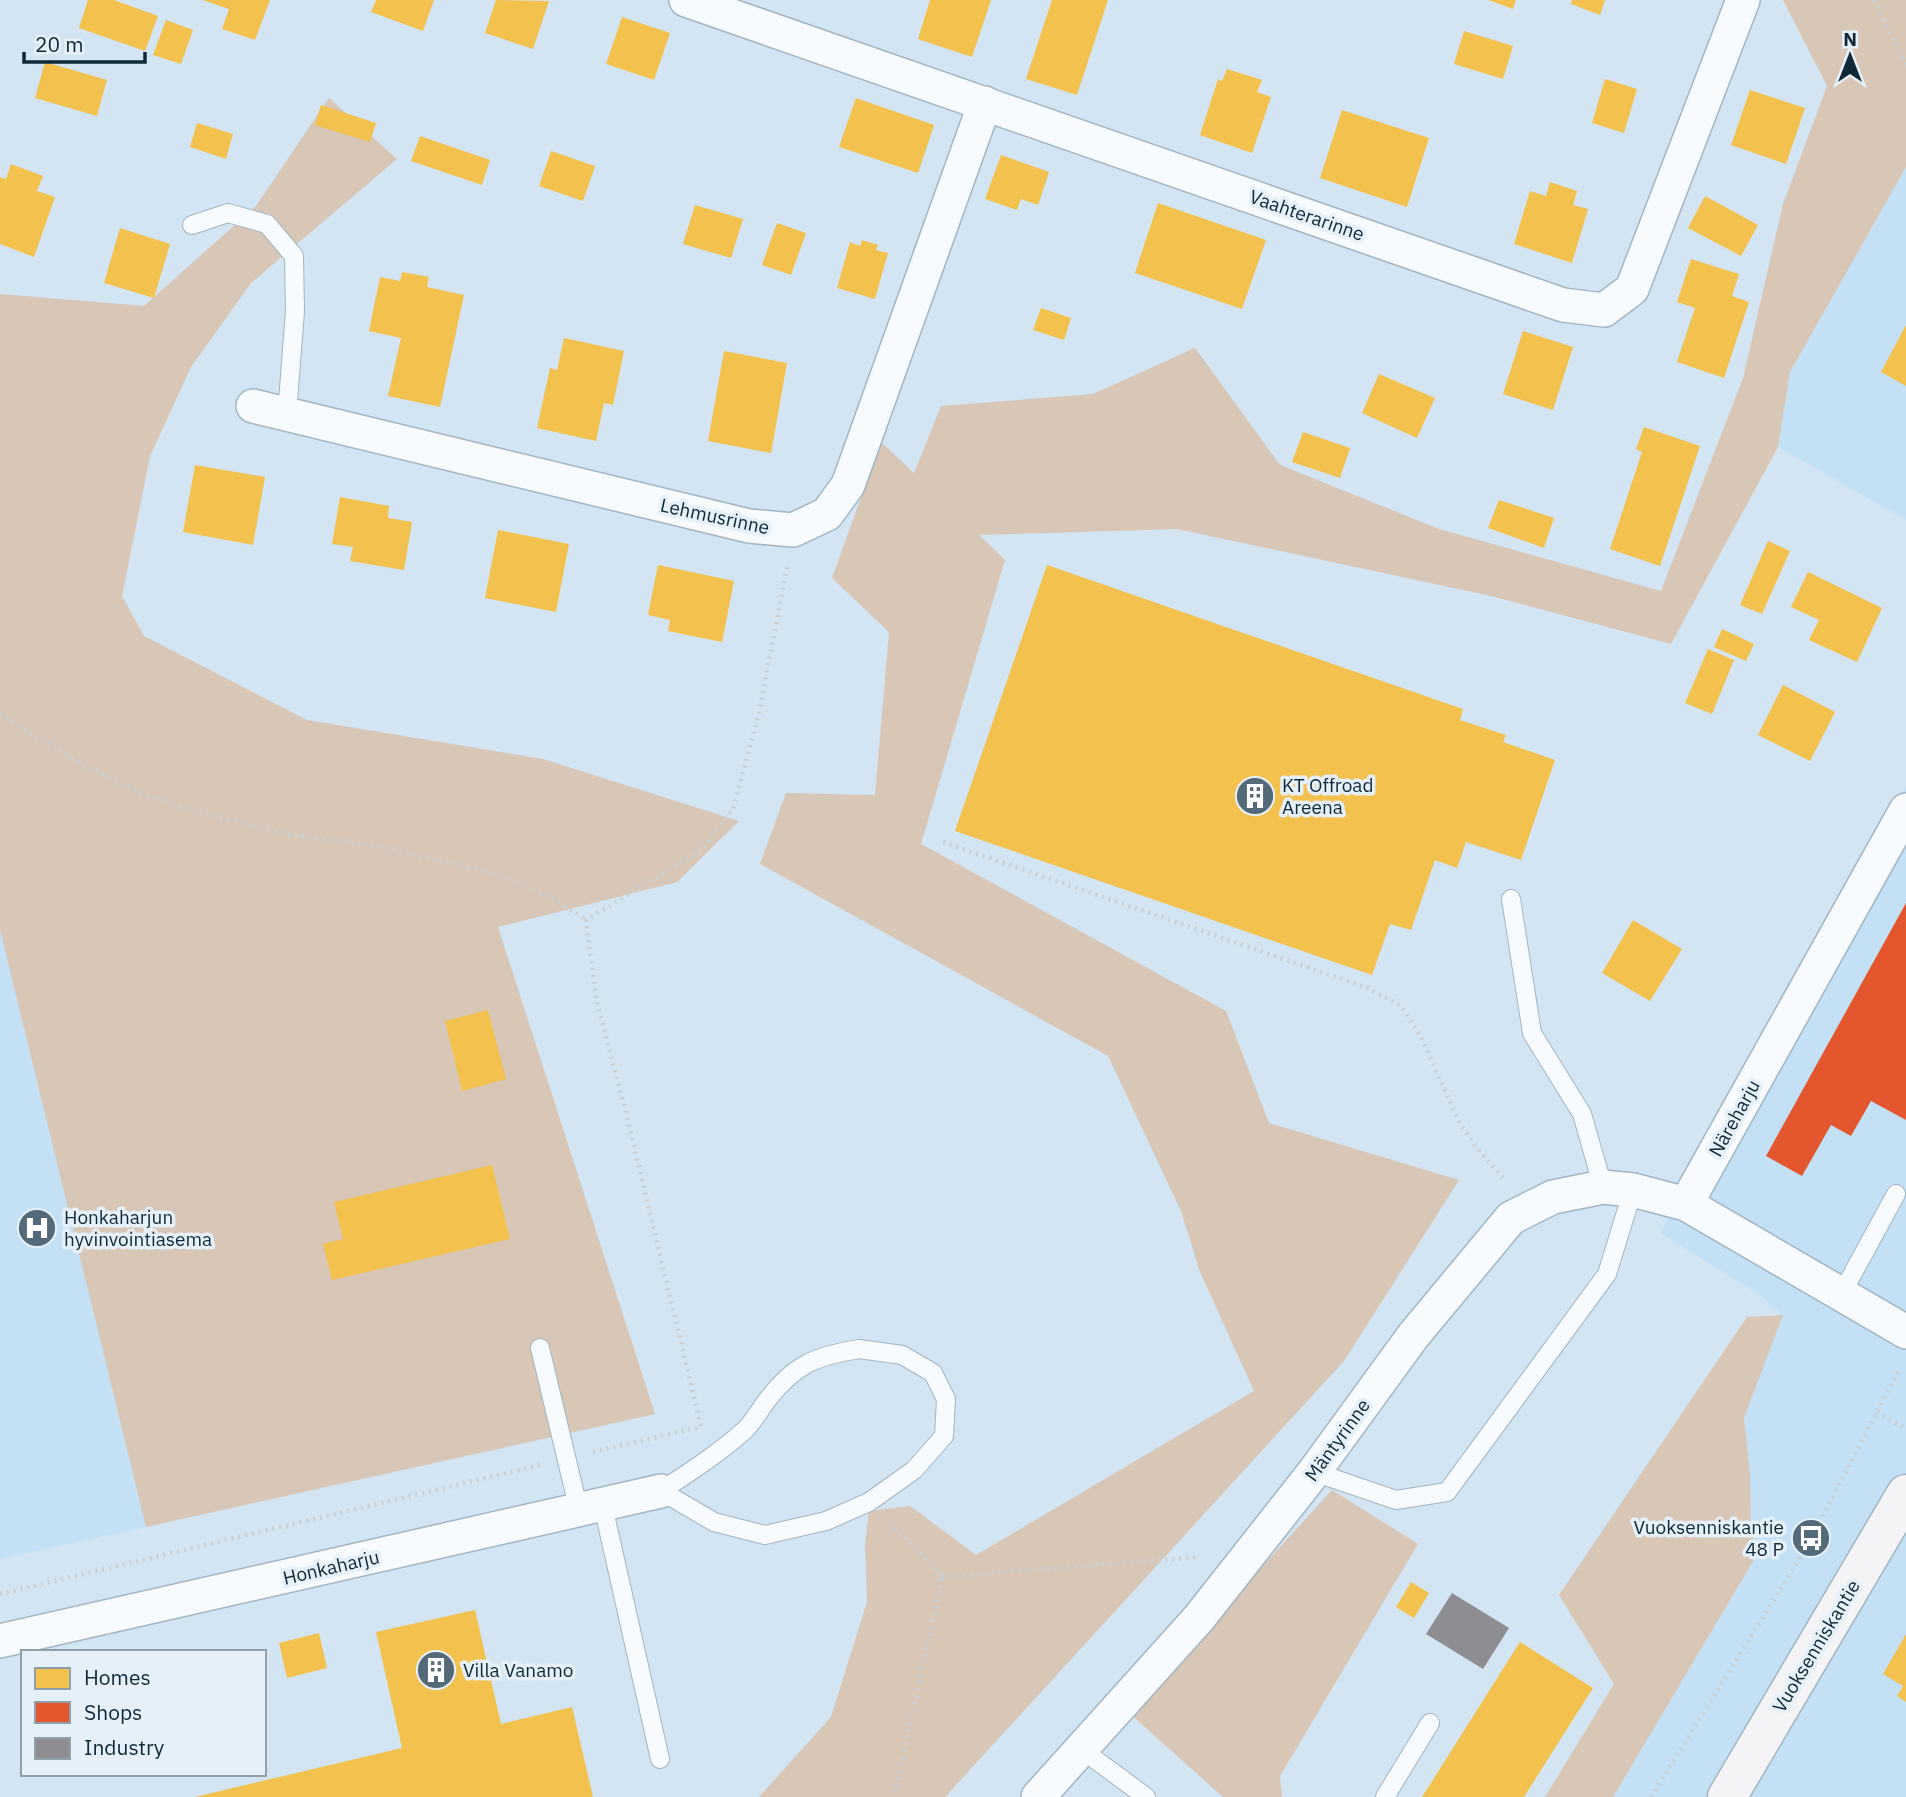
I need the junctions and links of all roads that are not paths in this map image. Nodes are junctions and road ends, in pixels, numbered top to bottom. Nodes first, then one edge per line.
1 (685, 0) edge
2 (1743, 0) edge
3 (985, 103) junction
4 (192, 225) dead end
5 (253, 406) dead end
6 (287, 414) junction
7 (1906, 810) edge
8 (1511, 899) dead end
9 (1618, 1189) junction
10 (1896, 1194) dead end
11 (1686, 1204) junction
12 (1841, 1294) junction
13 (1906, 1332) edge
14 (540, 1348) dead end
15 (1314, 1472) junction
16 (662, 1491) junction
17 (1906, 1494) edge
18 (591, 1509) junction
19 (0, 1641) edge
20 (1430, 1723) dead end
21 (1081, 1749) junction
22 (660, 1759) dead end
23 (1038, 1797) edge
24 (1146, 1797) edge
25 (1385, 1797) edge
26 (1727, 1797) edge

1 - 3 street, Vaahterarinne
2 - 3 street, Vaahterarinne
3 - 6 street, Lehmusrinne
4 - 6 lane
5 - 6 street, Lehmusrinne
7 - 11 street, Näreharju
8 - 9 lane
9 - 11 street, Mäntyrinne
9 - 15 street, Mäntyrinne
9 - 15 lane
10 - 12 lane
11 - 12 street
12 - 13 street
14 - 18 lane
15 - 21 street, Mäntyrinne
16 - 16 lane
16 - 18 street, Honkaharju
17 - 26 street, Vuoksenniskantie
18 - 19 street, Honkaharju
18 - 22 lane
20 - 25 lane
21 - 23 street, Mäntyrinne
21 - 24 lane

